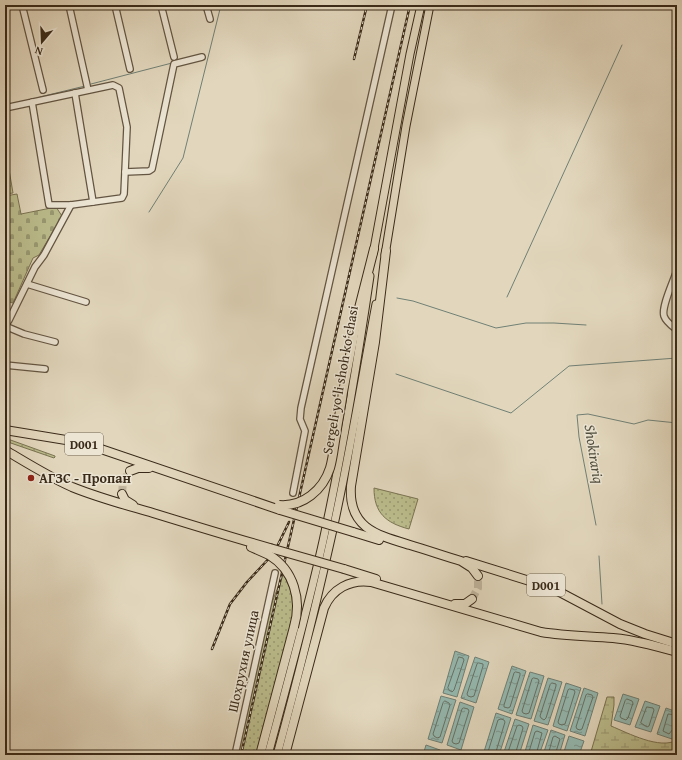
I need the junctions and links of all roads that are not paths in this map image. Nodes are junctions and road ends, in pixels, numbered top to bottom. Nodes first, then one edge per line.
1 (22, 5) edge
2 (69, 5) edge
3 (115, 5) edge
4 (161, 5) edge
5 (206, 5) edge
6 (392, 5) edge
7 (421, 5) edge
8 (430, 5) edge
9 (671, 5) edge
10 (677, 8) edge
11 (210, 19) dead end
12 (174, 57) dead end
13 (202, 57) dead end
14 (130, 68) dead end
15 (43, 90) dead end
16 (88, 90) junction
17 (75, 93) junction
18 (32, 102) junction
19 (5, 108) edge
20 (125, 172) junction
21 (93, 202) junction
22 (71, 205) junction
23 (374, 248) junction
24 (386, 250) junction
25 (677, 270) edge
26 (27, 284) junction
27 (86, 302) dead end
28 (5, 326) edge
29 (677, 330) edge
30 (55, 342) dead end
31 (5, 365) edge
32 (46, 369) dead end
33 (5, 430) edge
34 (5, 450) edge
35 (160, 470) junction
36 (130, 471) dead end
37 (293, 493) dead end
38 (122, 494) dead end
39 (279, 508) junction
40 (152, 513) junction
41 (270, 551) junction
42 (440, 554) junction
43 (275, 573) dead end
44 (478, 576) dead end
45 (472, 599) dead end
46 (436, 601) junction
47 (644, 638) junction
48 (677, 644) edge
49 (677, 652) edge
50 (235, 755) edge
51 (260, 755) edge
52 (268, 755) edge
53 (277, 755) edge
54 (285, 755) edge

1 - 15 street
2 - 16 street
3 - 14 street
4 - 12 street
5 - 11 street
6 - 37 street
7 - 23 main road, Sergeli yo‘li shoh ko‘chasi
8 - 24 main road, Sergeli yo‘li shoh ko‘chasi
9 - 10 street
13 - 20 street
16 - 17 street
16 - 20 street
17 - 18 street
17 - 21 street
18 - 19 street
18 - 22 street
20 - 21 street
21 - 22 street
22 - 26 street
23 - 39 highway, bridge
23 - 52 main road, Sergeli yo‘li shoh ko‘chasi
24 - 42 highway
24 - 53 main road, Sergeli yo‘li shoh ko‘chasi
25 - 29 street
26 - 27 street
26 - 28 street
28 - 30 street
31 - 32 street
33 - 35 highway, D001
34 - 40 highway, D001
35 - 36 highway
35 - 39 highway, D001
38 - 40 highway
39 - 42 highway, D001, bridge
40 - 41 highway, D001
41 - 46 highway, D001, bridge
41 - 51 highway, bridge
42 - 44 highway
42 - 47 highway, D001
43 - 50 street, Шохрухия улица
45 - 46 highway
46 - 47 highway, D001
46 - 54 highway
47 - 48 highway, D001
47 - 49 highway, D001

